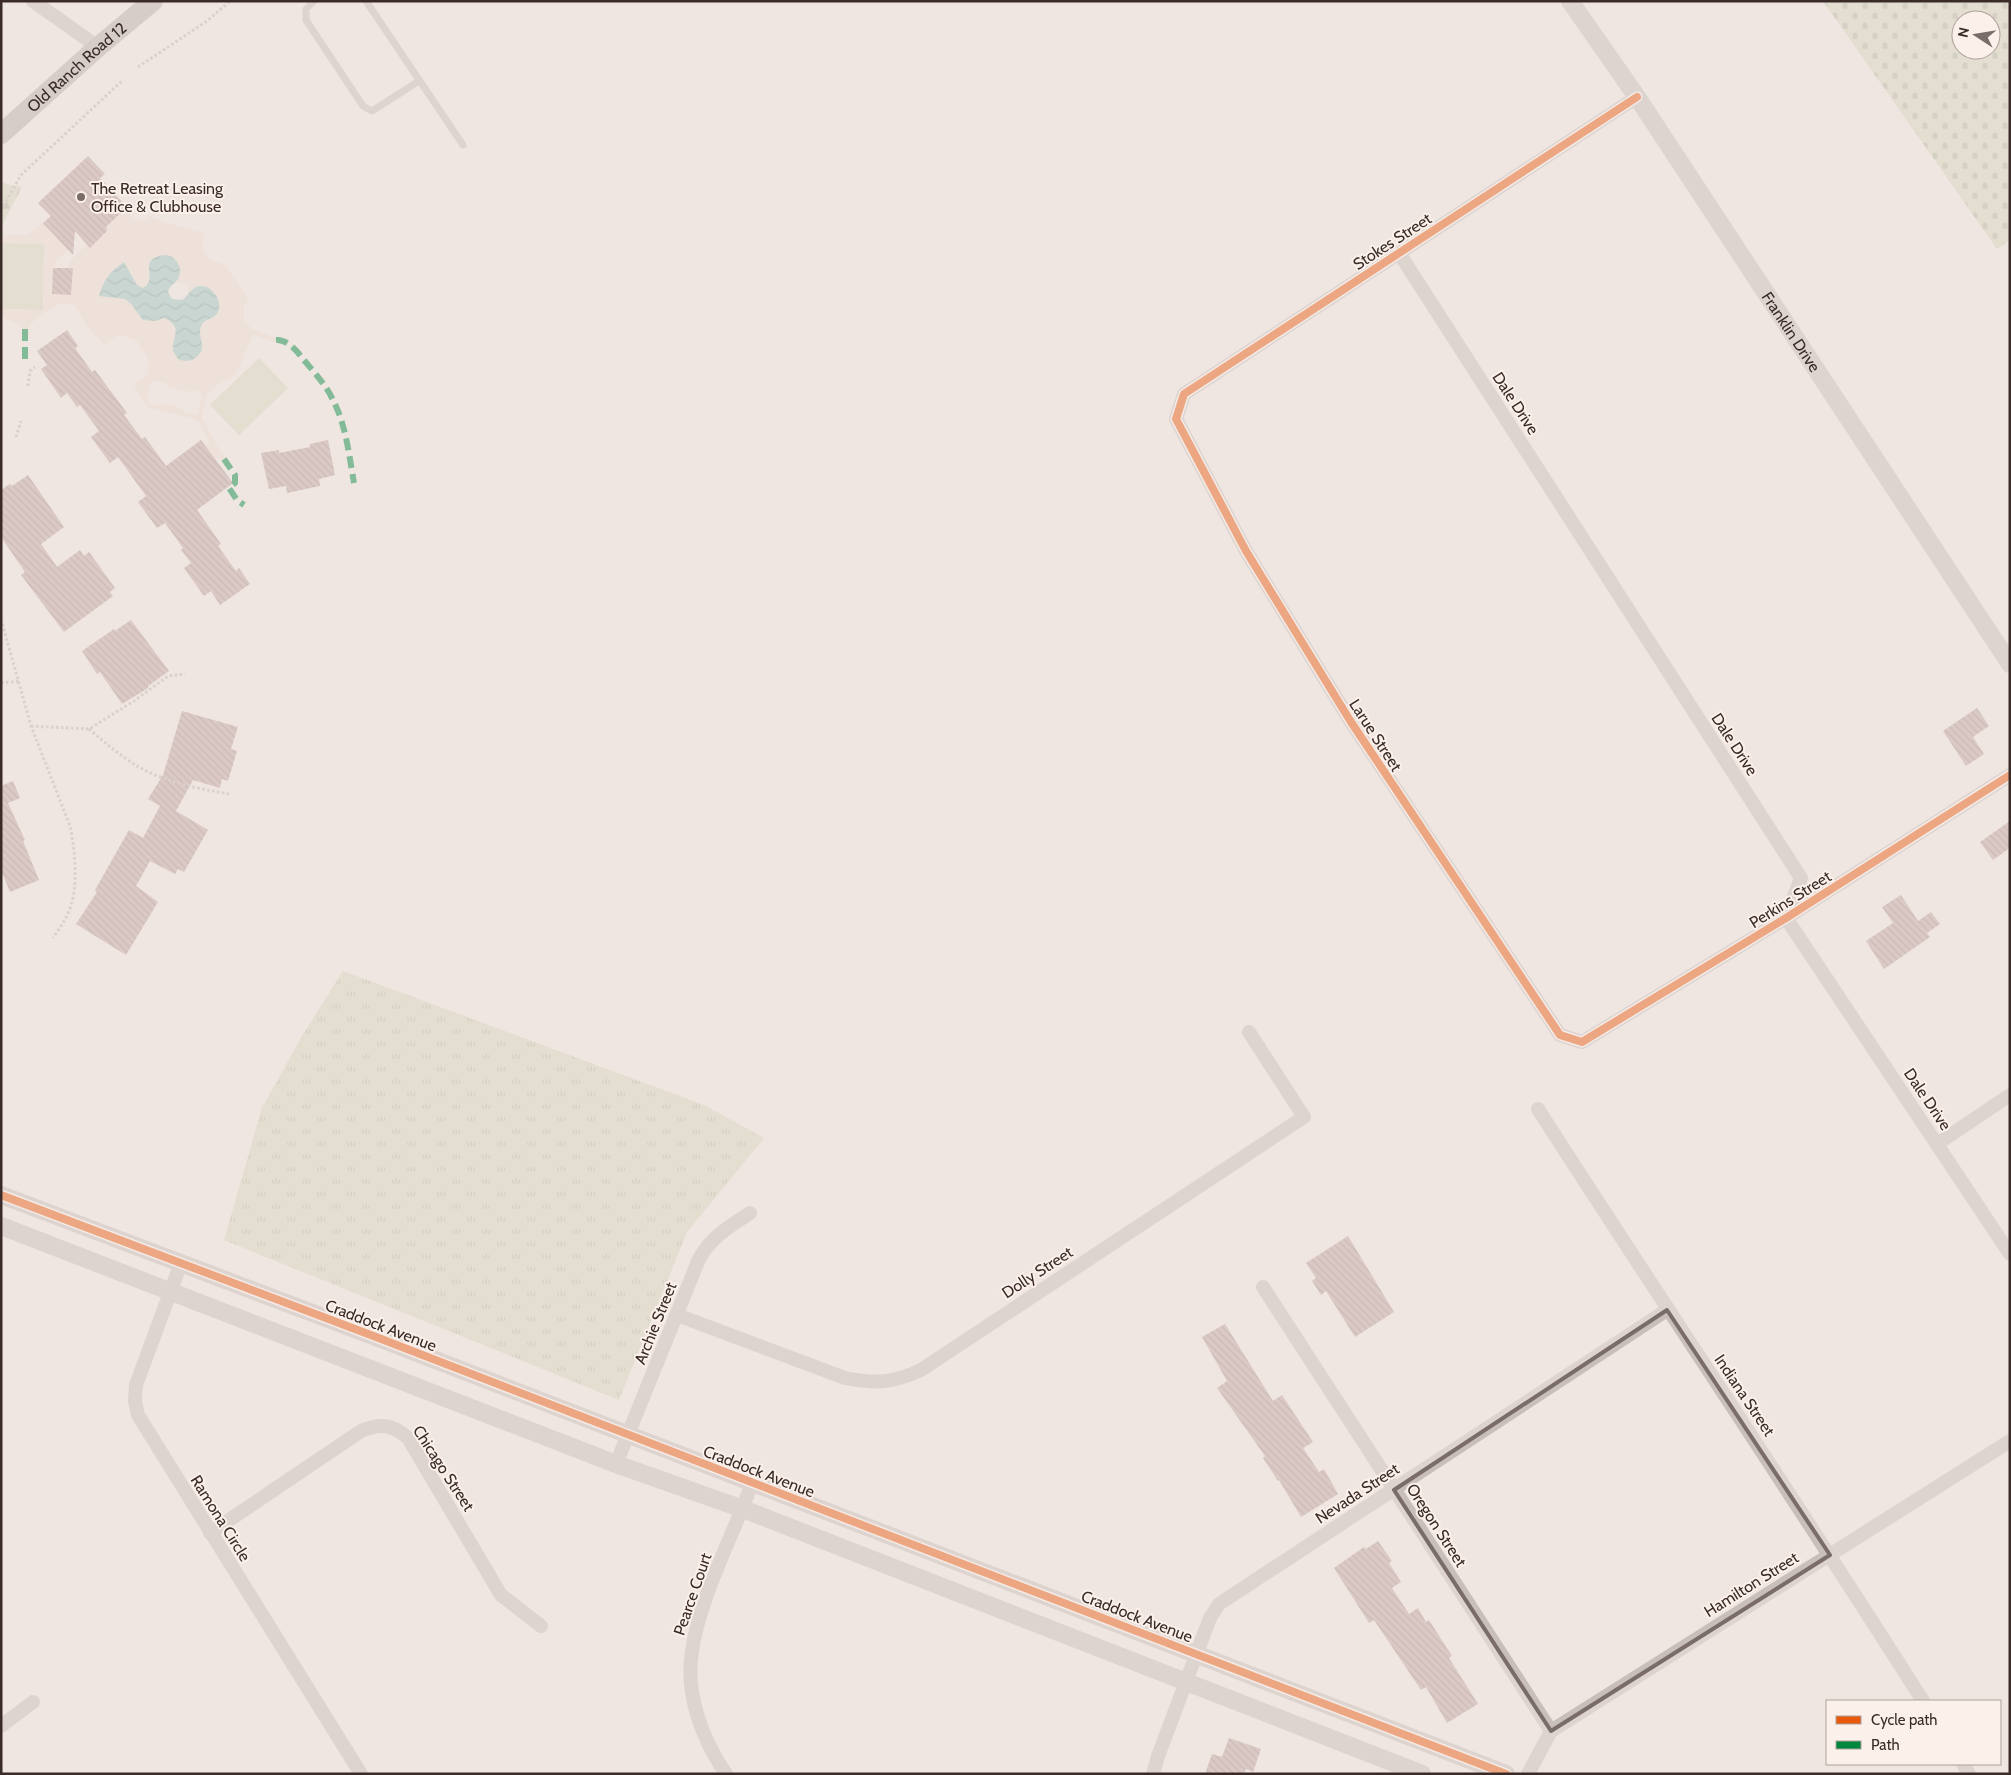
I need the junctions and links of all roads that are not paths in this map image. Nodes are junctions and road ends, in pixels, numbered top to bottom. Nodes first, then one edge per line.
1 (33, 1) edge
2 (153, 1) edge
3 (314, 1) edge
4 (366, 1) edge
5 (1570, 1) edge
6 (98, 47) junction
7 (419, 81) junction
8 (1637, 97) junction
9 (1, 134) edge
10 (463, 145) dead end
11 (1398, 253) junction
12 (1176, 419) joint
13 (2010, 664) edge
14 (2010, 775) edge
15 (1786, 918) junction
16 (1249, 1032) dead end
17 (1582, 1042) joint
18 (2010, 1095) edge
19 (1538, 1108) dead end
20 (1937, 1144) junction
21 (1, 1195) edge
22 (750, 1213) dead end
23 (1, 1226) edge
24 (2010, 1254) edge
25 (181, 1264) junction
26 (1263, 1287) dead end
27 (171, 1292) junction
28 (1667, 1310) junction
29 (677, 1315) junction
30 (628, 1436) junction
31 (2010, 1441) edge
32 (616, 1464) junction
33 (752, 1483) junction
34 (1394, 1490) junction
35 (743, 1508) junction
36 (210, 1533) junction
37 (1830, 1555) junction
38 (541, 1626) dead end
39 (1197, 1654) junction
40 (1187, 1683) junction
41 (1922, 1700) edge
42 (33, 1702) dead end
43 (1, 1726) edge
44 (1550, 1731) junction
45 (361, 1774) edge
46 (726, 1774) edge
47 (1153, 1774) edge
48 (1422, 1774) edge
49 (1506, 1774) edge
50 (1528, 1774) edge

1 - 6 street
2 - 6 main road, Old Ranch Road 12
3 - 7 lane
4 - 7 lane
5 - 8 street, Franklin Drive
6 - 9 main road, Old Ranch Road 12
7 - 10 lane
8 - 11 street, Stokes Street
8 - 13 street, Franklin Drive
11 - 12 street, Stokes Street
11 - 15 street, Dale Drive
12 - 17 street, Larue Street
14 - 15 street, Perkins Street
15 - 17 street, Perkins Street
15 - 20 street, Dale Drive
16 - 29 street, Dolly Street
18 - 20 street
19 - 28 street, Indiana Street
20 - 24 street, Dale Drive
21 - 25 street, Craddock Avenue
22 - 29 street, Archie Street
23 - 27 street
25 - 27 street, Ramona Circle
25 - 30 street, Craddock Avenue
26 - 34 street, Oregon Street
27 - 32 street
27 - 36 street, Ramona Circle
28 - 34 street, Nevada Street
28 - 37 street, Indiana Street
29 - 30 street, Archie Street
30 - 32 street, Archie Street
30 - 33 street, Craddock Avenue
31 - 37 street, Hamilton Street
32 - 35 street
33 - 35 street, Pearce Court
33 - 39 street, Craddock Avenue
34 - 39 street, Nevada Street
34 - 44 street, Oregon Street
35 - 40 street
35 - 46 street, Pearce Court
36 - 38 street, Chicago Street
36 - 45 street, Ramona Circle
37 - 41 street, Indiana Street
37 - 44 street, Hamilton Street
39 - 40 street, Nevada Street
39 - 49 street, Craddock Avenue
40 - 47 street, Nevada Street
40 - 48 street
42 - 43 street
44 - 50 street

